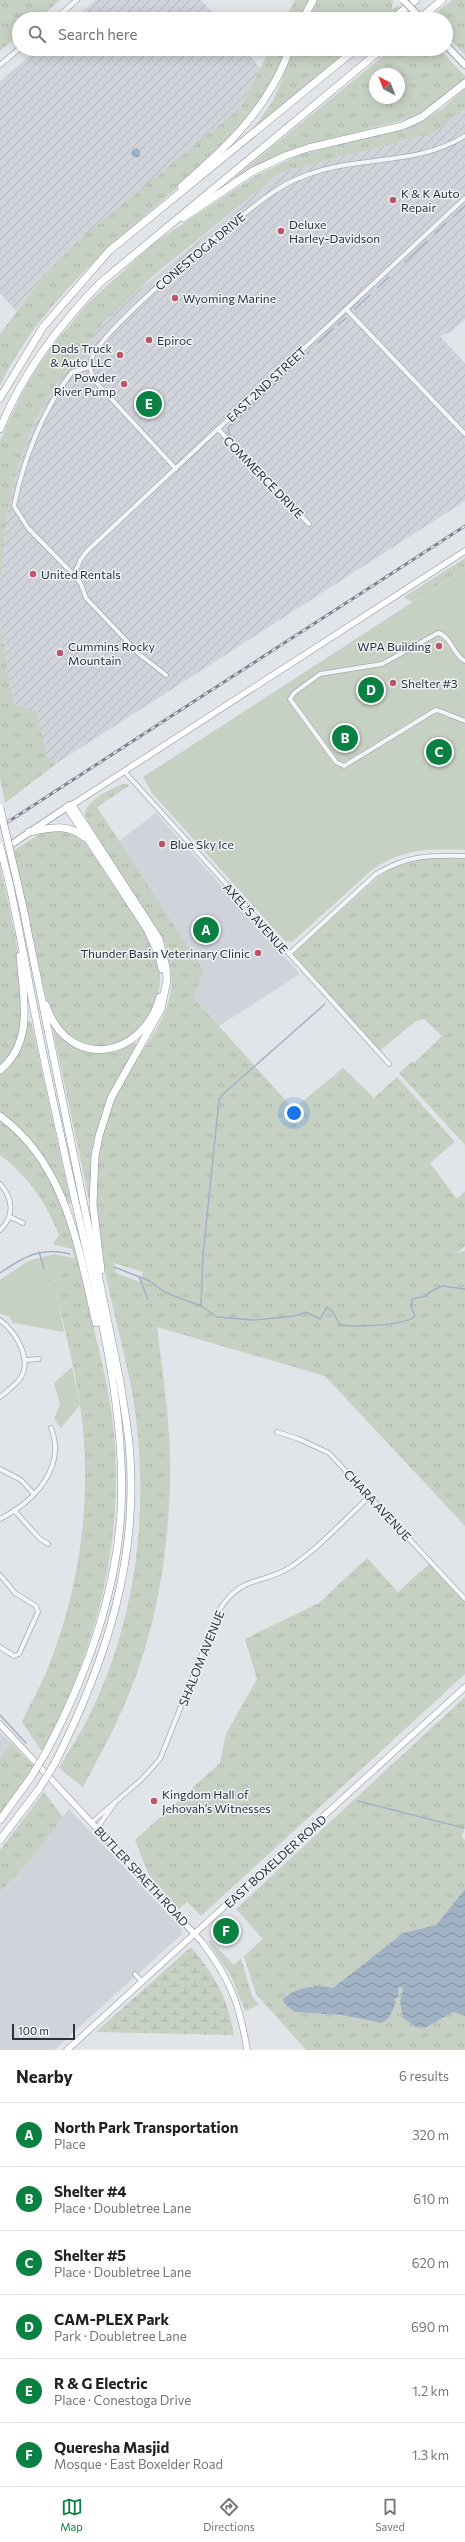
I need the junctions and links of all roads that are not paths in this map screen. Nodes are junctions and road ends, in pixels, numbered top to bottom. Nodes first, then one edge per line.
1 (77, 0) edge
2 (313, 0) edge
3 (404, 0) edge
4 (416, 0) edge
5 (442, 0) edge
6 (62, 12) edge
7 (307, 12) edge
8 (401, 12) edge
9 (414, 12) edge
10 (428, 12) edge
11 (453, 52) edge
12 (12, 55) edge
13 (287, 56) edge
14 (347, 56) edge
15 (373, 56) edge
16 (0, 65) edge
17 (465, 65) edge
18 (465, 83) edge
19 (465, 136) edge
20 (465, 198) edge
21 (109, 252) junction
22 (134, 253) junction
23 (346, 309) junction
24 (90, 367) junction
25 (0, 398) edge
26 (0, 429) edge
27 (218, 429) junction
28 (465, 434) edge
29 (176, 469) junction
30 (309, 524) dead end
31 (465, 551) edge
32 (74, 575) junction
33 (465, 661) edge
34 (166, 675) dead end
35 (465, 722) edge
36 (124, 771) junction
37 (70, 806) junction
38 (0, 808) edge
39 (30, 832) junction
40 (88, 840) junction
41 (0, 846) edge
42 (0, 852) edge
43 (465, 856) edge
44 (21, 918) junction
45 (288, 954) junction
46 (389, 1064) dead end
47 (0, 1070) edge
48 (0, 1116) edge
49 (0, 1184) edge
50 (10, 1217) junction
51 (23, 1223) dead end
52 (0, 1230) edge
53 (100, 1288) junction
54 (0, 1320) edge
55 (39, 1359) dead end
56 (25, 1360) junction
57 (113, 1395) junction
58 (0, 1397) edge
59 (51, 1428) dead end
60 (277, 1432) dead end
61 (0, 1469) edge
62 (33, 1493) junction
63 (370, 1496) junction
64 (14, 1510) junction
65 (0, 1519) edge
66 (48, 1544) dead end
67 (0, 1575) edge
68 (465, 1599) edge
69 (0, 1647) edge
70 (465, 1687) edge
71 (0, 1724) edge
72 (116, 1803) junction
73 (0, 1820) edge
74 (92, 1822) junction
75 (97, 1828) junction
76 (0, 1840) edge
77 (195, 1934) junction
78 (135, 1974) dead end
79 (142, 1982) junction
80 (67, 2050) edge
81 (247, 2050) edge

1 - 6 street
2 - 7 highway
3 - 9 main road, bridge
4 - 8 highway
5 - 10 highway
11 - 17 main road
12 - 16 street
13 - 21 highway
14 - 21 highway
15 - 22 highway
18 - 22 highway
19 - 24 street, CONESTOGA DRIVE
20 - 23 street, EAST 2ND STREET
21 - 25 highway
22 - 26 highway
23 - 27 street, EAST 2ND STREET
23 - 28 street
24 - 29 street
24 - 32 street
27 - 29 street, EAST 2ND STREET
27 - 30 street, COMMERCE DRIVE
29 - 32 street, EAST 2ND STREET
31 - 36 main road
32 - 34 street
33 - 35 street
36 - 37 main road
36 - 45 street, AXEL'S AVENUE
37 - 39 main road
37 - 40 highway
37 - 53 highway
38 - 44 highway, bridge
39 - 40 highway
39 - 42 main road
40 - 44 highway
41 - 44 highway, bridge
43 - 45 street
44 - 47 highway
44 - 53 highway
44 - 57 highway
45 - 46 street, AXEL'S AVENUE
48 - 57 highway
49 - 50 street
50 - 51 street
50 - 52 street
53 - 76 highway, bridge
54 - 56 street
55 - 56 street
56 - 58 street
57 - 73 highway, bridge
59 - 62 street
60 - 63 street, CHARA AVENUE
61 - 62 street
62 - 64 street
63 - 68 street, CHARA AVENUE
63 - 72 street, SHALOM AVENUE
64 - 65 street
64 - 66 street
67 - 69 street
70 - 77 main road, EAST BOXELDER ROAD
71 - 74 main road, BUTLER SPAETH ROAD
72 - 74 street, SHALOM AVENUE
72 - 75 street, SHALOM AVENUE
74 - 75 main road, BUTLER SPAETH ROAD
75 - 77 main road, BUTLER SPAETH ROAD
77 - 79 main road, EAST BOXELDER ROAD
77 - 81 main road, BUTLER SPAETH ROAD
78 - 79 street
79 - 80 main road, EAST BOXELDER ROAD

